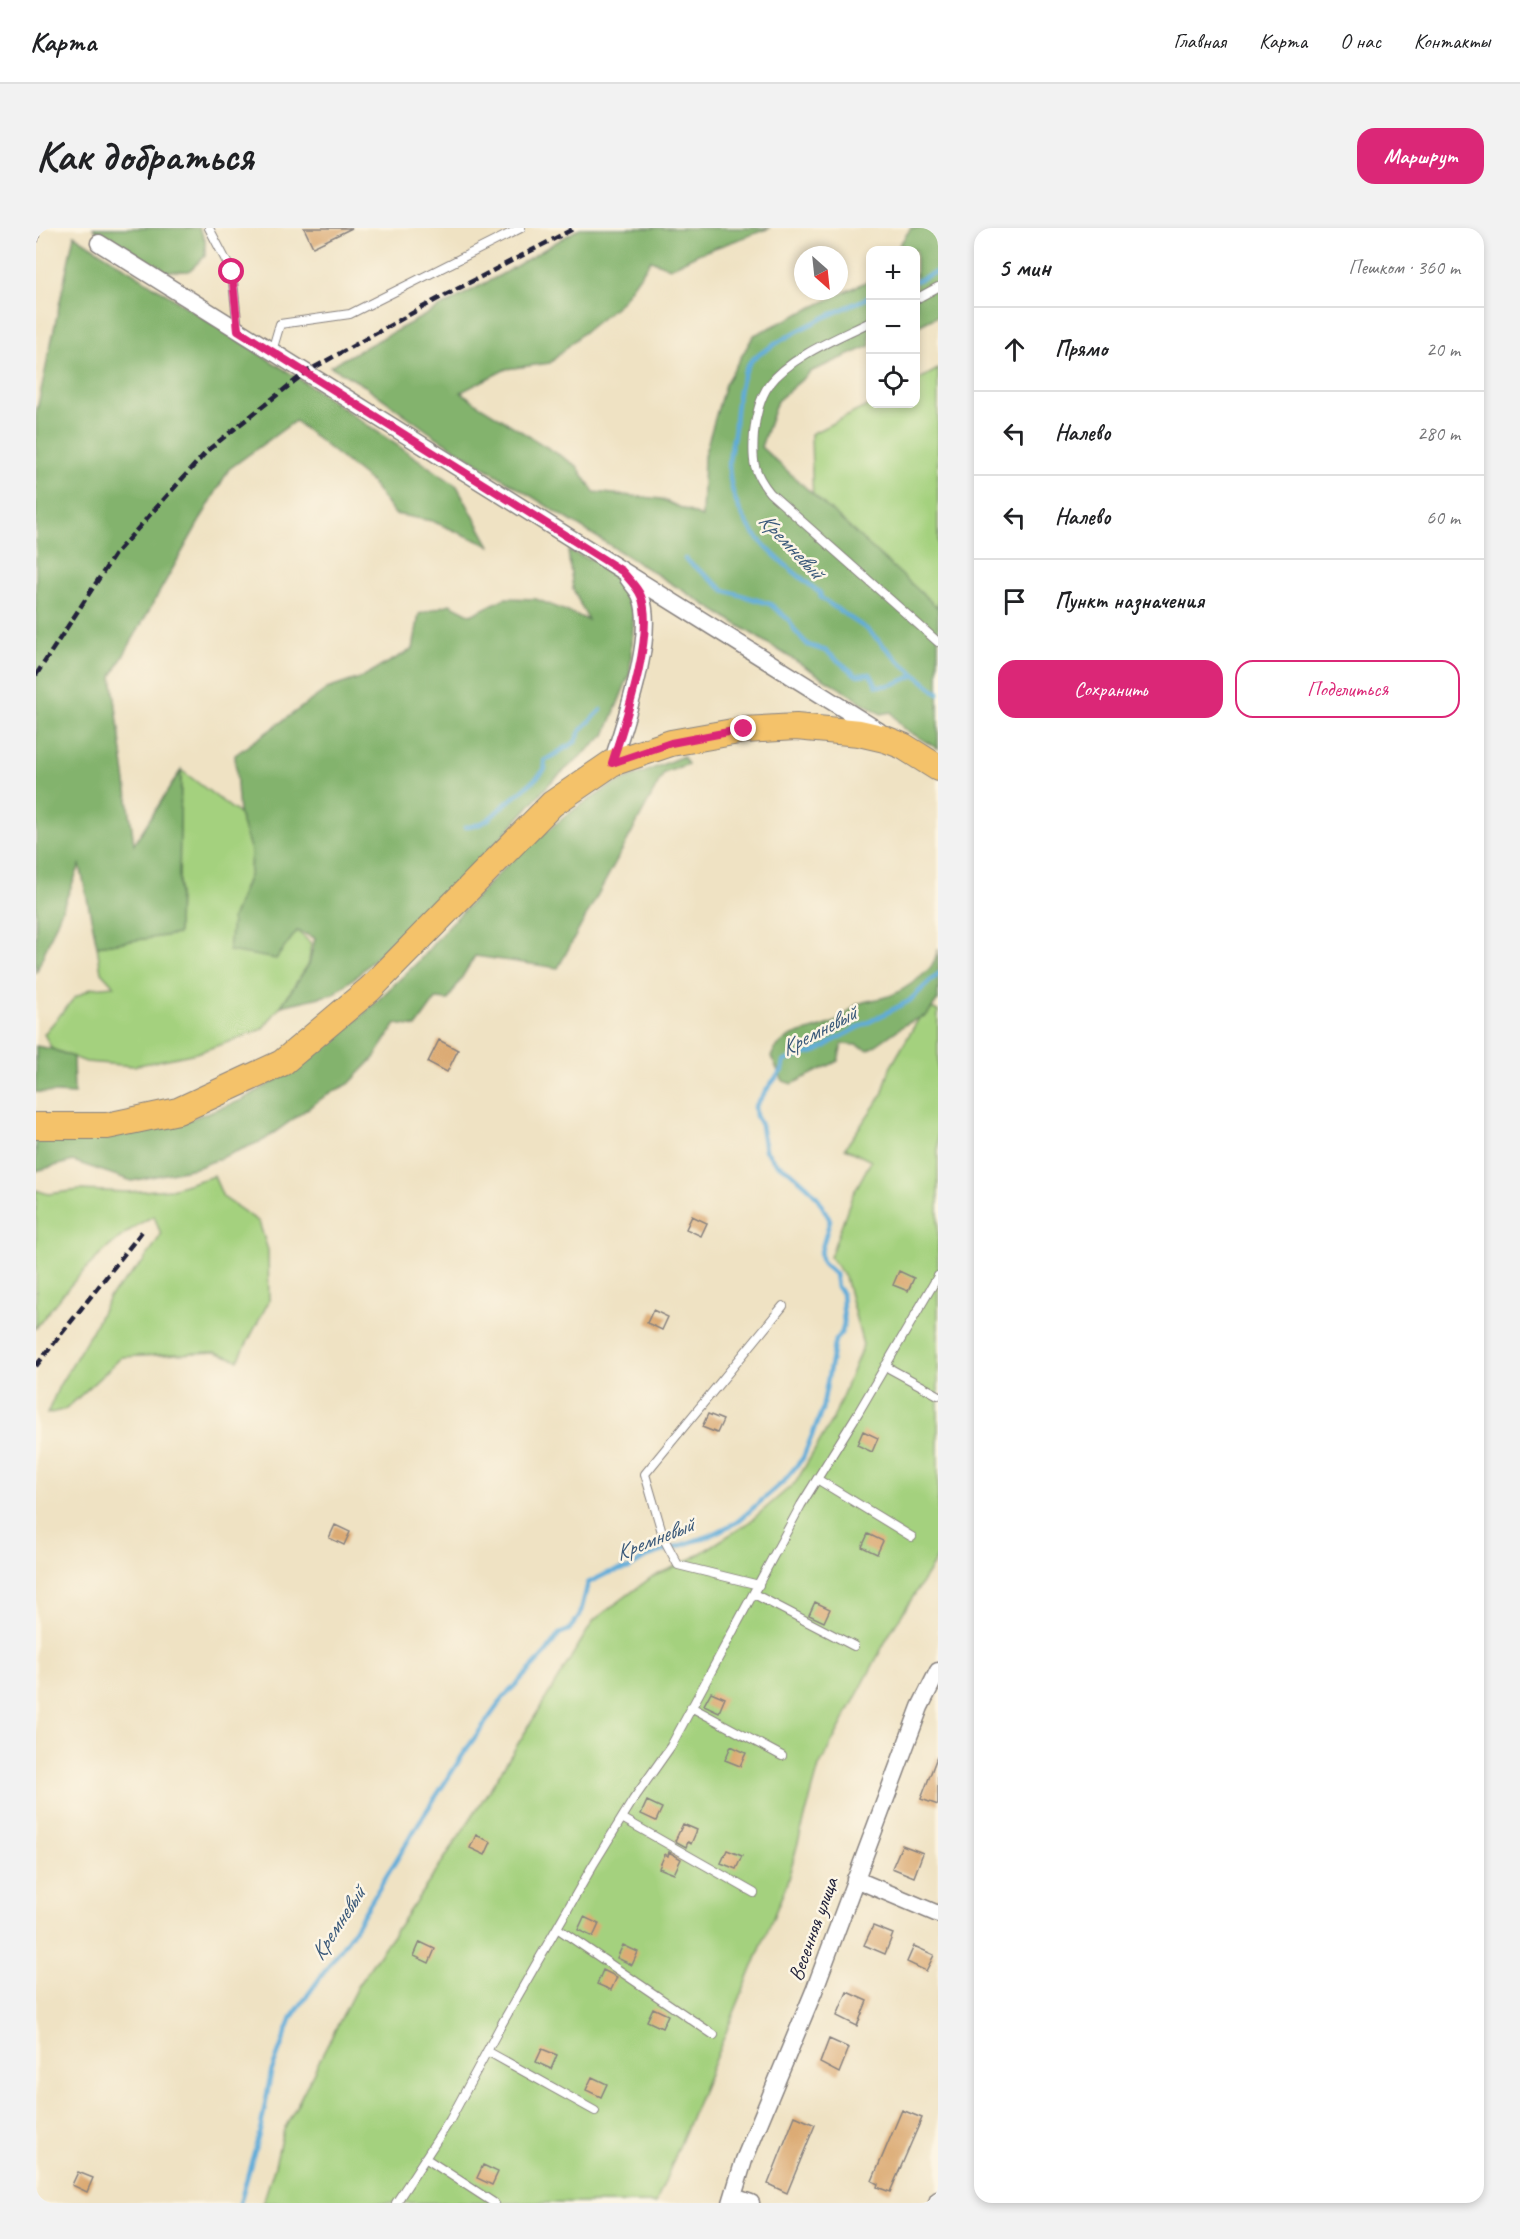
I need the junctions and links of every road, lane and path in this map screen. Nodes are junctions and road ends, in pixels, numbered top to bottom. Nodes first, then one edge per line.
1 (209, 228) edge
2 (521, 228) edge
3 (99, 243) dead end
4 (938, 287) edge
5 (920, 296) edge
6 (866, 324) edge
7 (238, 330) junction
8 (272, 351) junction
9 (622, 571) junction
10 (938, 642) edge
11 (903, 746) junction
12 (612, 763) junction
13 (938, 768) edge
14 (36, 1126) edge
15 (938, 1276) edge
16 (783, 1306) dead end
17 (885, 1366) junction
18 (938, 1395) edge
19 (817, 1479) junction
20 (912, 1536) dead end
21 (759, 1585) junction
22 (754, 1594) junction
23 (854, 1646) dead end
24 (938, 1671) edge
25 (691, 1707) junction
26 (782, 1756) dead end
27 (622, 1818) junction
28 (855, 1879) junction
29 (754, 1893) dead end
30 (938, 1914) edge
31 (557, 1928) junction
32 (714, 2035) dead end
33 (487, 2051) junction
34 (595, 2110) dead end
35 (425, 2158) junction
36 (733, 2200) edge
37 (396, 2203) edge
38 (494, 2203) edge
39 (751, 2203) edge

1 - 7 lane
2 - 8 lane
3 - 7 street
4 - 5 lane
6 - 10 lane
7 - 8 street
8 - 9 street
9 - 11 street
9 - 12 street
11 - 12 main road
11 - 13 main road
12 - 14 main road
15 - 17 lane
16 - 21 lane
17 - 18 lane
17 - 19 lane
19 - 20 lane
19 - 21 lane
21 - 22 lane
22 - 23 lane
22 - 25 lane
24 - 28 street, Весенняя улица
25 - 26 lane
25 - 27 lane
27 - 29 lane
27 - 31 lane
28 - 30 street
28 - 36 street, Весенняя улица
31 - 32 lane
31 - 33 lane
33 - 34 lane
33 - 35 lane
35 - 37 lane
35 - 38 lane
36 - 39 street

